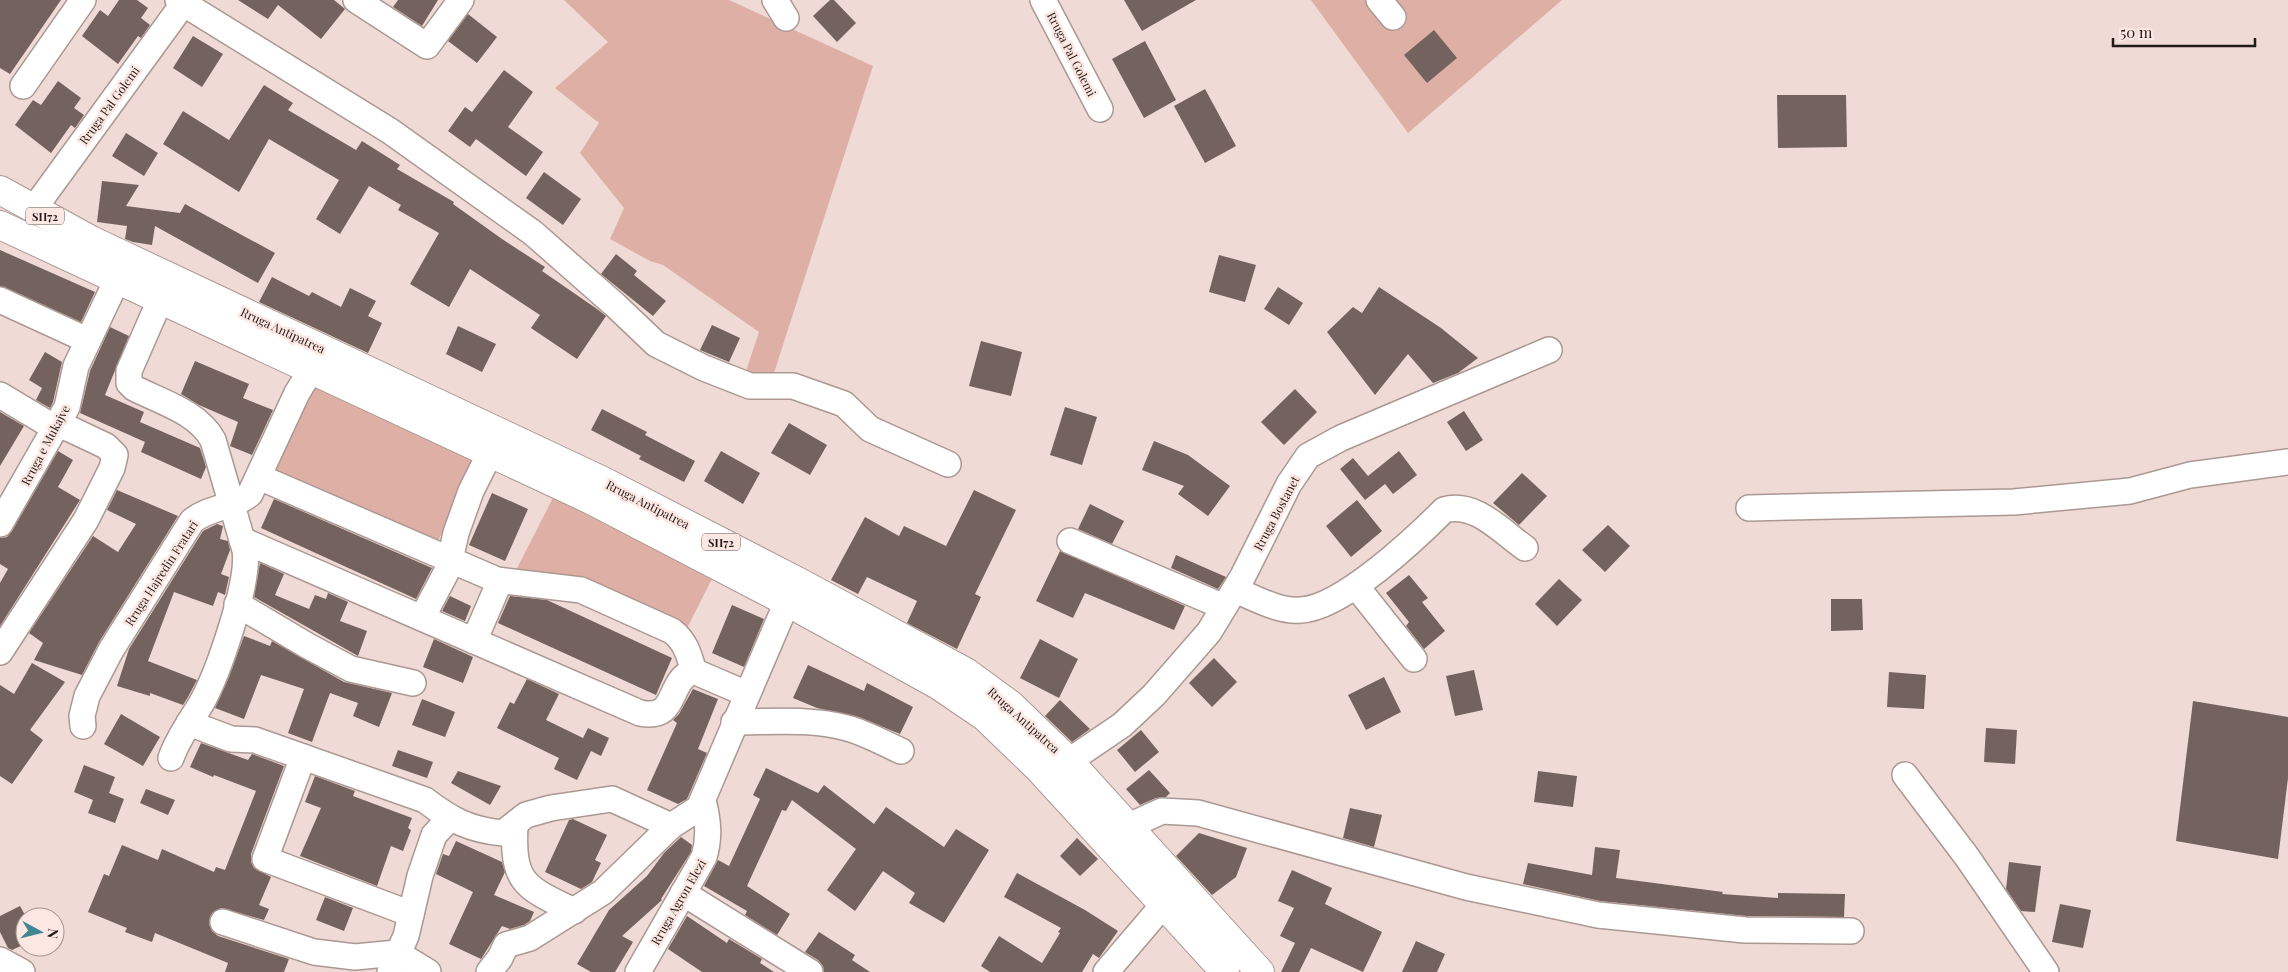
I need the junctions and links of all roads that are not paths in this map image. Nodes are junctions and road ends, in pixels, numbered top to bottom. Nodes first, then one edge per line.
1 (83, 0) edge
2 (356, 0) edge
3 (461, 0) edge
4 (1043, 0) edge
5 (182, 1) edge
6 (23, 86) dead end
7 (1100, 108) dead end
8 (0, 190) edge
9 (32, 208) junction
10 (0, 210) edge
11 (0, 225) edge
12 (117, 280) junction
13 (160, 300) junction
14 (0, 301) edge
15 (87, 340) junction
16 (1549, 350) dead end
17 (311, 370) junction
18 (0, 395) edge
19 (57, 426) junction
20 (490, 453) junction
21 (2288, 462) edge
22 (948, 464) dead end
23 (259, 477) junction
24 (230, 504) junction
25 (1749, 508) dead end
26 (0, 524) edge
27 (242, 540) junction
28 (1070, 541) dead end
29 (1525, 548) dead end
30 (451, 560) junction
31 (500, 581) junction
32 (1356, 586) junction
33 (1230, 599) junction
34 (787, 602) junction
35 (237, 604) junction
36 (422, 618) junction
37 (474, 641) junction
38 (0, 652) edge
39 (1414, 659) dead end
40 (694, 672) junction
41 (413, 683) dead end
42 (747, 694) junction
43 (734, 722) junction
44 (189, 723) junction
45 (83, 726) dead end
46 (900, 751) dead end
47 (303, 756) junction
48 (171, 758) dead end
49 (1069, 761) junction
50 (1905, 775) dead end
51 (704, 797) junction
52 (449, 819) junction
53 (516, 825) junction
54 (671, 826) junction
55 (1129, 826) junction
56 (683, 893) junction
57 (1174, 895) junction
58 (574, 911) junction
59 (411, 914) junction
60 (223, 922) dead end
61 (1851, 931) dead end
62 (0, 960) edge
63 (394, 963) edge
64 (22, 972) edge
65 (428, 972) edge
66 (489, 972) edge
67 (638, 972) edge
68 (810, 972) edge
69 (1106, 972) edge
70 (1225, 972) edge
71 (1260, 972) edge
72 (2046, 972) edge

1 - 6 street
2 - 3 street
4 - 7 street, Rruga Pal Golemi
5 - 9 street, Rruga Pal Golemi
5 - 22 street
8 - 9 main road, Rruga Antipatrea / SH72
9 - 10 main road
9 - 49 main road, Rruga Antipatrea / SH72
11 - 12 main road, Rruga Antipatrea / SH72
12 - 13 main road, Rruga Antipatrea / SH72
12 - 15 street, Rruga e Mukajve
13 - 17 main road, Rruga Antipatrea / SH72
13 - 24 street
14 - 15 street
15 - 19 street, Rruga e Mukajve
16 - 33 street, Rruga Bostanet
17 - 20 main road, Rruga Antipatrea / SH72
17 - 23 street, Rruga Hajredin Fratari
18 - 19 street
19 - 26 street, Rruga e Mukajve
19 - 38 street
20 - 30 street
20 - 34 main road, Rruga Antipatrea / SH72
21 - 25 street
23 - 24 street, Rruga Hajredin Fratari
23 - 30 street
24 - 27 street
24 - 45 street, Rruga Hajredin Fratari
27 - 35 street
27 - 36 street
28 - 33 street
29 - 32 street
30 - 31 street
30 - 36 street
31 - 37 street
31 - 40 street
32 - 33 street
32 - 39 street
33 - 49 street, Rruga Bostanet
34 - 42 street
34 - 57 main road, Rruga Antipatrea / SH72
35 - 41 street
35 - 44 street
36 - 37 street
37 - 40 street
40 - 42 street
42 - 43 street
43 - 46 street
43 - 51 street
44 - 47 street
44 - 48 street
47 - 52 street
47 - 59 street
49 - 55 main road, Rruga Antipatrea / SH72
50 - 72 street
51 - 54 street
51 - 56 street, Rruga Agron Elezi
52 - 53 street
52 - 59 street
53 - 54 street
53 - 58 street
54 - 58 street
55 - 57 main road, Rruga Antipatrea / SH72
55 - 61 street
56 - 67 street, Rruga Agron Elezi
56 - 68 street
57 - 69 street
57 - 70 main road, Rruga Antipatrea / SH72
57 - 71 main road, Rruga Antipatrea / SH72
58 - 66 street
59 - 63 street
60 - 63 street
62 - 64 street
63 - 65 street

